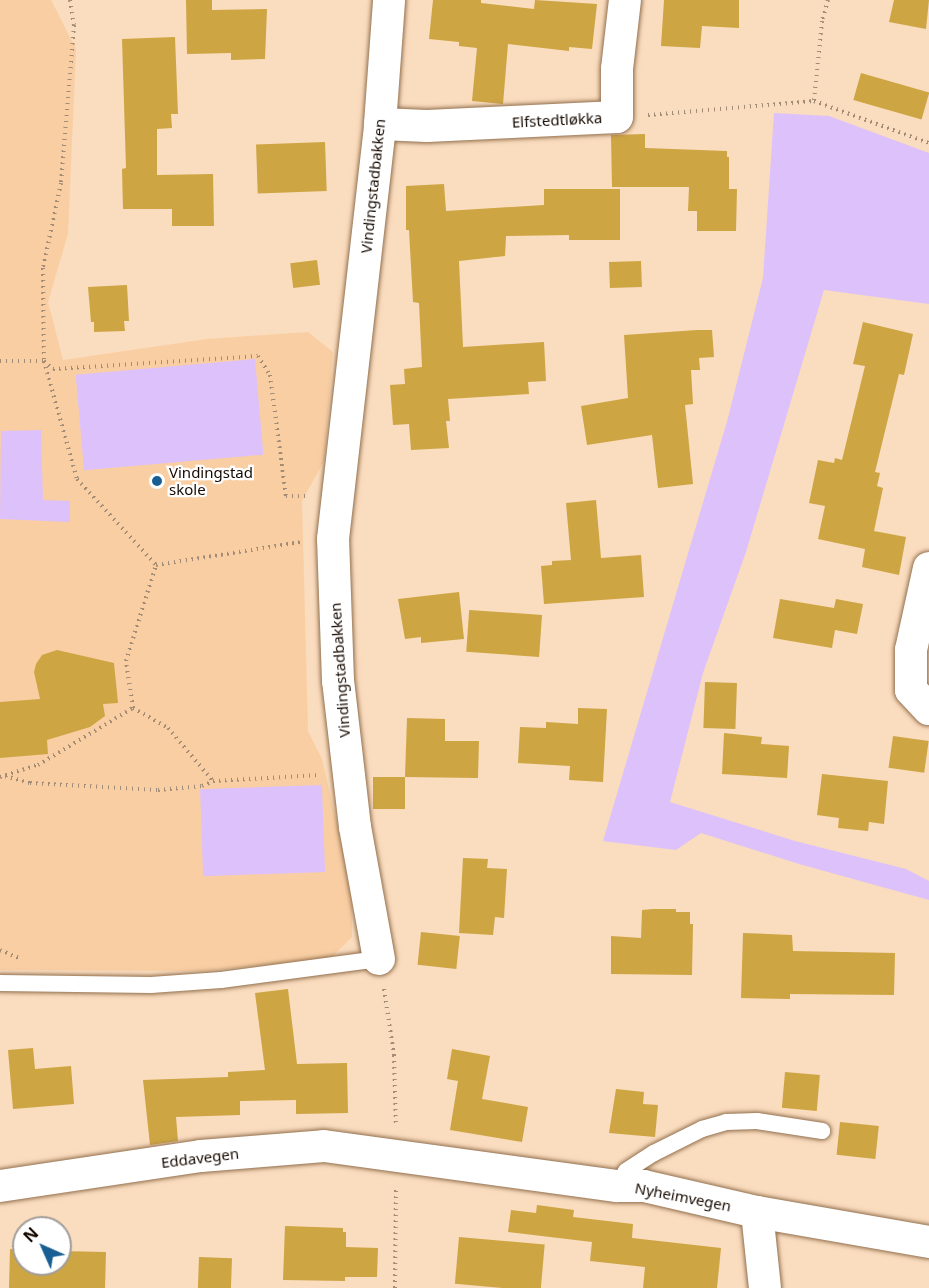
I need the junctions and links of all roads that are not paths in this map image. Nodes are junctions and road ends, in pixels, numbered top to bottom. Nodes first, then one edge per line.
1 (389, 0) edge
2 (625, 0) edge
3 (380, 124) junction
4 (929, 567) edge
5 (929, 709) edge
6 (379, 959) joint
7 (0, 983) edge
8 (822, 1131) dead end
9 (400, 1157) joint
10 (0, 1186) edge
11 (617, 1186) junction
12 (757, 1212) junction
13 (929, 1242) edge
14 (765, 1288) edge

1 - 3 street, Vindingstadbakken
2 - 3 street, Elfstedtløkka
3 - 6 street, Vindingstadbakken
4 - 5 street
6 - 7 lane, Vindingstadbakken
8 - 11 lane
9 - 10 street, Eddavegen
9 - 11 street, Nyheimvegen
11 - 12 street, Nyheimvegen
12 - 13 street, Nyheimvegen
12 - 14 street

